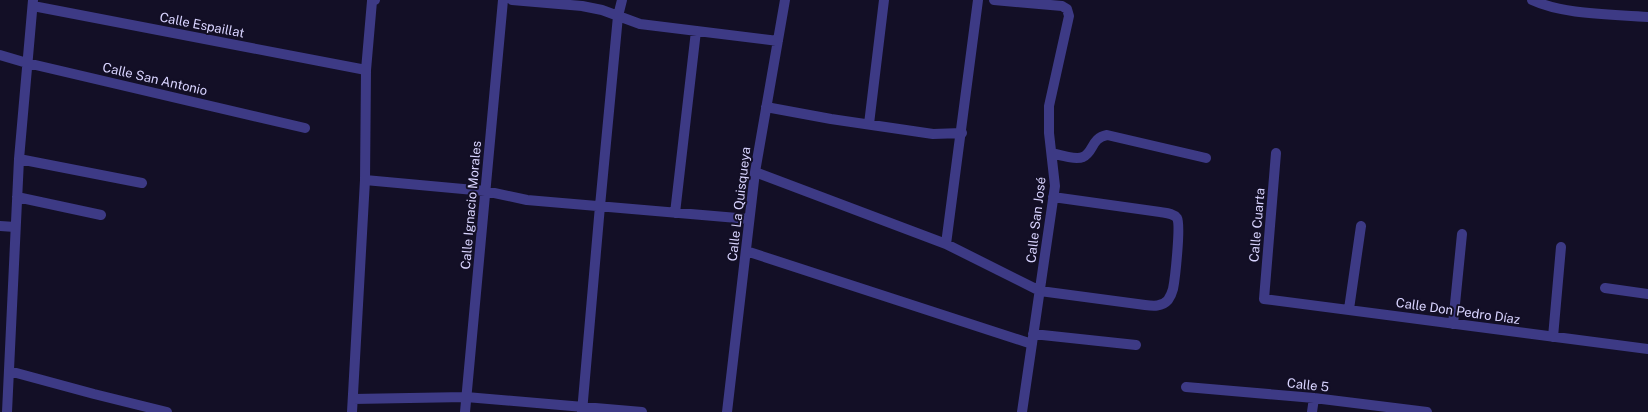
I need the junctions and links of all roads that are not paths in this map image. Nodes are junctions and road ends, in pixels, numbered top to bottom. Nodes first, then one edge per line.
1 (373, 0) edge
2 (503, 0) edge
3 (512, 0) edge
4 (622, 0) edge
5 (785, 0) edge
6 (884, 0) edge
7 (978, 0) edge
8 (994, 0) edge
9 (1532, 0) edge
10 (33, 3) edge
11 (1068, 4) edge
12 (618, 16) junction
13 (1648, 18) edge
14 (696, 31) junction
15 (778, 41) junction
16 (0, 55) edge
17 (27, 63) junction
18 (366, 70) junction
19 (766, 107) junction
20 (869, 124) junction
21 (305, 128) dead end
22 (962, 133) junction
23 (1052, 153) junction
24 (1276, 153) dead end
25 (1206, 158) dead end
26 (19, 159) junction
27 (755, 172) junction
28 (365, 180) junction
29 (142, 183) dead end
30 (485, 191) junction
31 (17, 197) junction
32 (1053, 197) junction
33 (600, 206) junction
34 (674, 212) junction
35 (101, 215) dead end
36 (749, 219) junction
37 (0, 226) edge
38 (1361, 226) dead end
39 (15, 227) junction
40 (1462, 234) dead end
41 (946, 244) junction
42 (1562, 247) dead end
43 (746, 251) junction
44 (1605, 288) dead end
45 (1040, 291) junction
46 (1648, 294) edge
47 (1264, 299) joint
48 (1350, 309) junction
49 (1453, 324) junction
50 (1553, 337) junction
51 (1032, 339) junction
52 (1136, 345) dead end
53 (1648, 349) edge
54 (8, 371) junction
55 (1186, 387) dead end
56 (466, 398) junction
57 (1314, 398) junction
58 (353, 399) junction
59 (582, 409) edge
60 (7, 412) edge
61 (167, 412) edge
62 (352, 412) edge
63 (465, 412) edge
64 (642, 412) edge
65 (727, 412) edge
66 (1022, 412) edge
67 (1312, 412) edge
68 (1427, 412) edge

1 - 18 street
2 - 30 street, Calle Ignacio Morales
3 - 12 street
4 - 12 street
5 - 15 street, Calle La Quisqueya
6 - 20 street
7 - 22 street
8 - 11 street
9 - 13 street
10 - 17 street
10 - 18 street, Calle Espaillat
11 - 23 street, Calle San José
12 - 14 street
12 - 33 street
14 - 15 street
14 - 34 street
15 - 19 street, Calle La Quisqueya
16 - 17 street, Calle San Antonio
17 - 21 street, Calle San Antonio
17 - 26 street
18 - 28 street
19 - 20 street
19 - 27 street, Calle La Quisqueya
20 - 22 street
22 - 41 street
23 - 25 street
23 - 32 street, Calle San José
24 - 47 street, Calle Cuarta
26 - 29 street
26 - 31 street
27 - 36 street, Calle La Quisqueya
27 - 41 street
28 - 30 street
28 - 58 street
30 - 33 street
30 - 56 street, Calle Ignacio Morales
31 - 35 street
31 - 39 street
32 - 45 street, Calle San José
32 - 45 street
33 - 34 street
33 - 59 street
34 - 36 street
36 - 43 street, Calle La Quisqueya
37 - 39 street
38 - 48 street
39 - 54 street
40 - 49 street
41 - 45 street
42 - 50 street
43 - 51 street
43 - 65 street, Calle La Quisqueya
44 - 46 street
45 - 51 street, Calle San José
47 - 48 street, Calle Don Pedro Díaz
48 - 49 street, Calle Don Pedro Díaz
49 - 50 street, Calle Don Pedro Díaz
50 - 53 street, Calle Don Pedro Díaz
51 - 52 street
51 - 66 street, Calle San José
54 - 60 street
54 - 61 street
55 - 57 street, Calle 5
56 - 58 street
56 - 59 street
56 - 63 street, Calle Ignacio Morales
57 - 67 street
57 - 68 street, Calle 5
58 - 62 street
59 - 64 street

